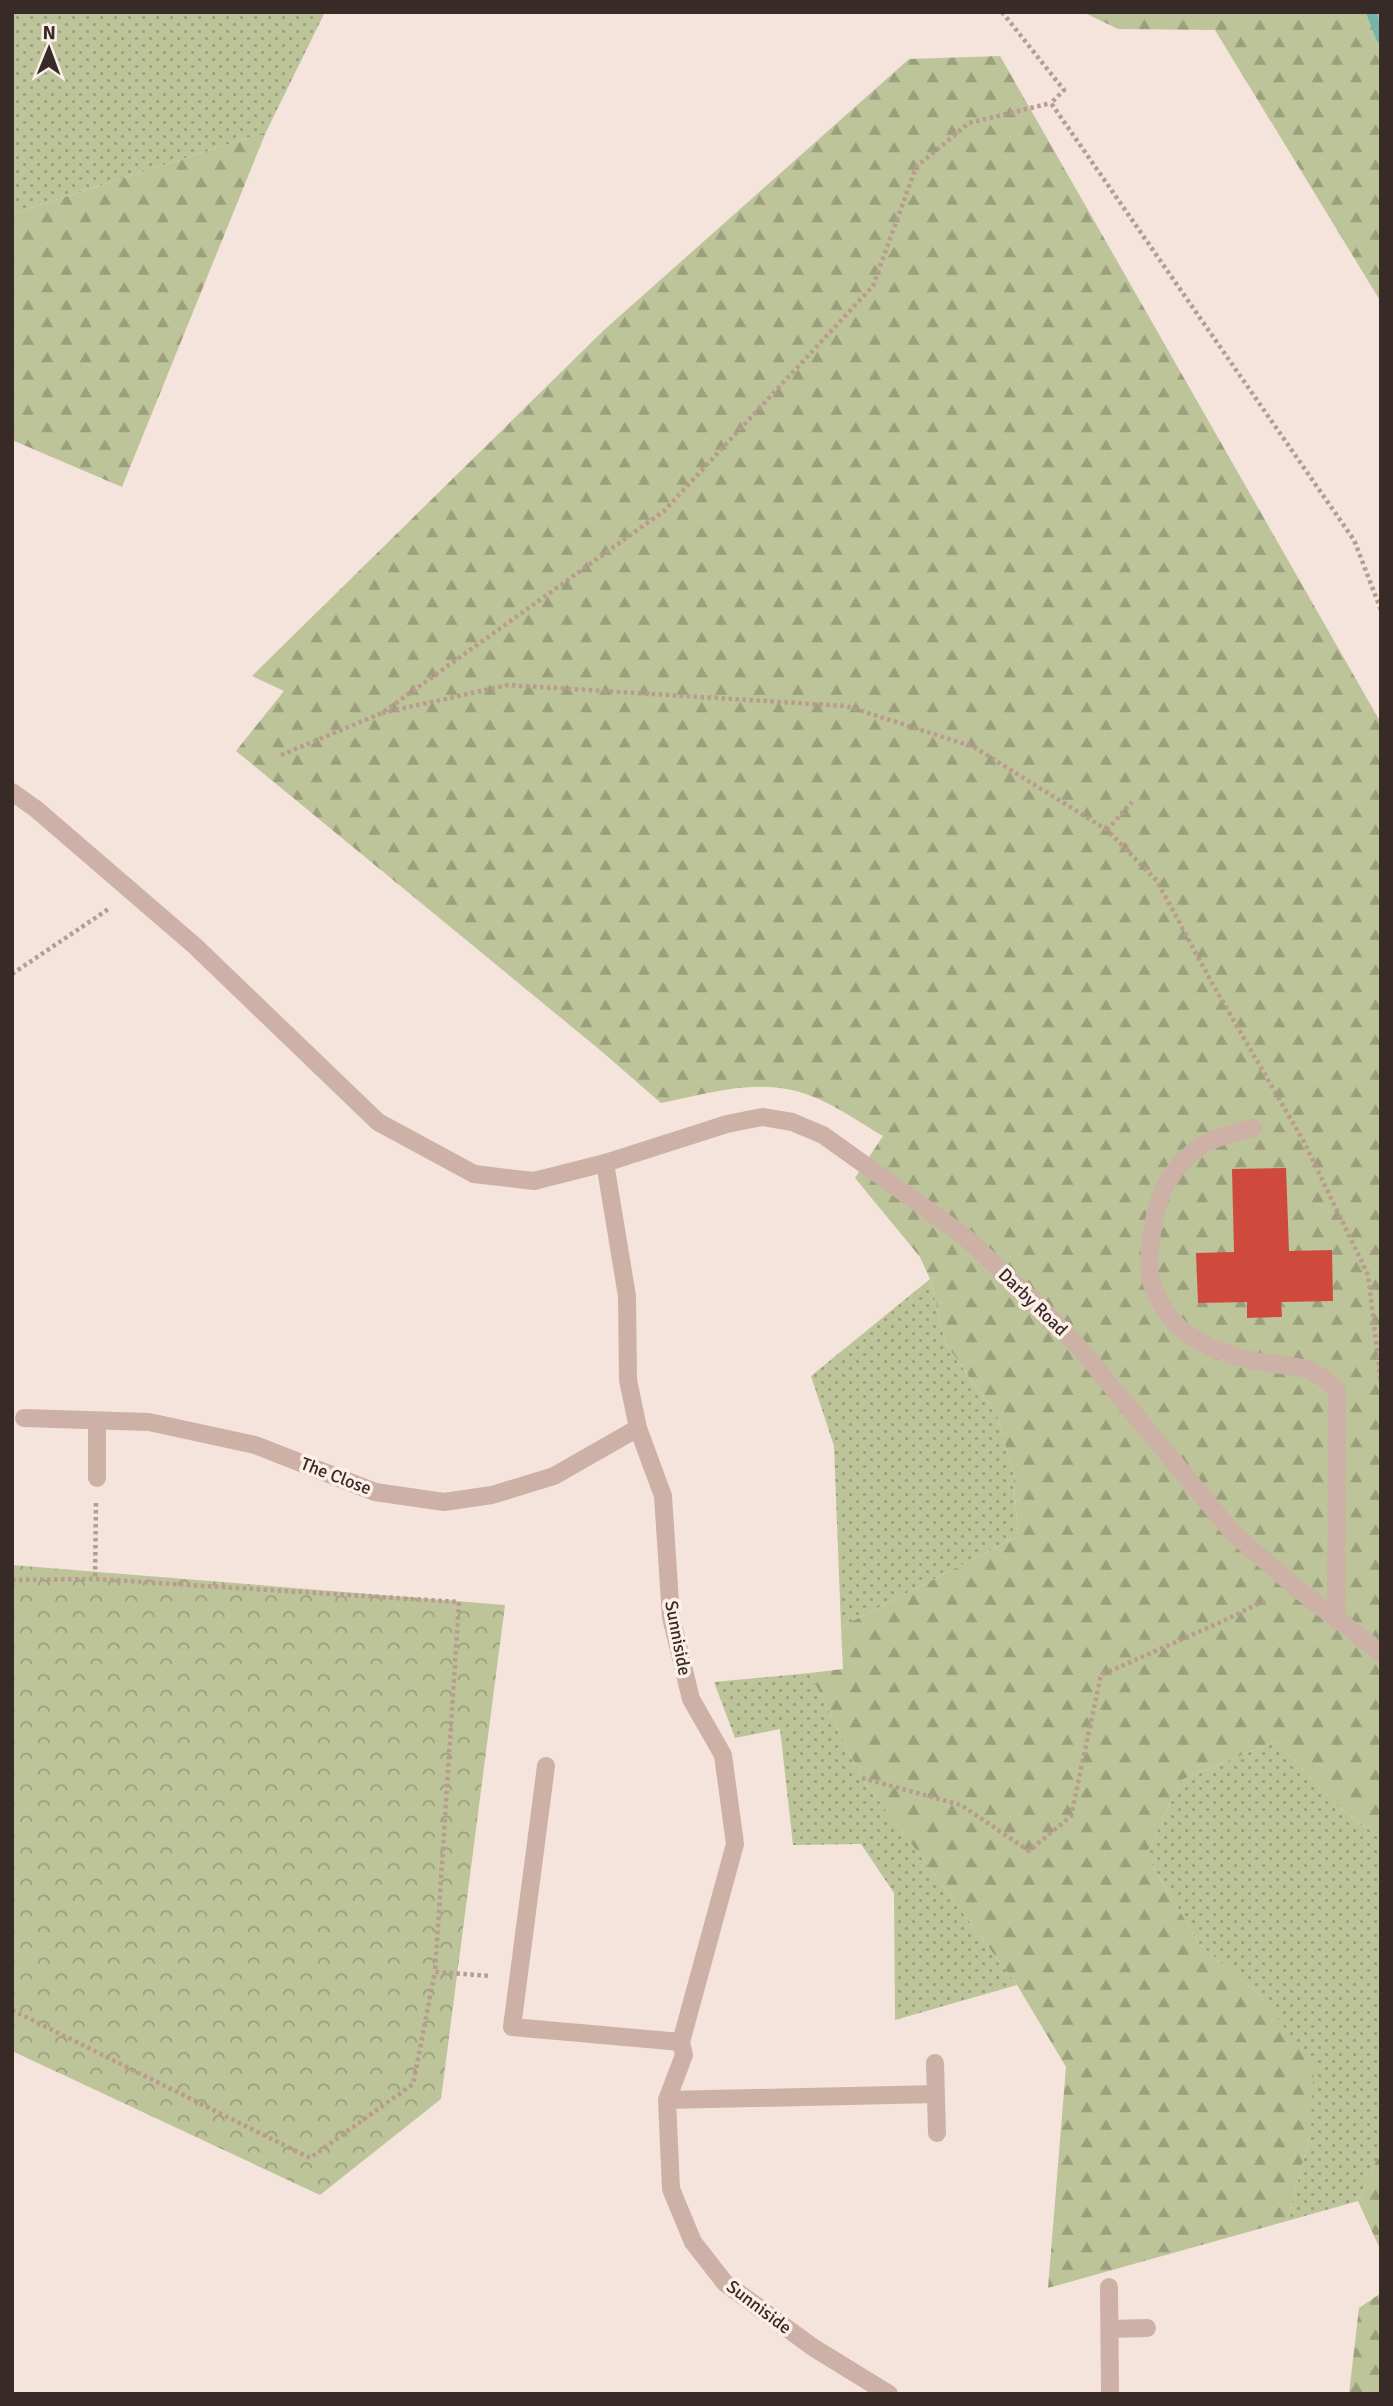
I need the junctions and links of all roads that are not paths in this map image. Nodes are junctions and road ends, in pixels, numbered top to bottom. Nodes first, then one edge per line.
1 (12, 792) edge
2 (1253, 1128) dead end
3 (605, 1163) junction
4 (24, 1418) dead end
5 (97, 1422) junction
6 (638, 1428) junction
7 (97, 1478) road end
8 (1336, 1618) junction
9 (1381, 1653) edge
10 (546, 1766) dead end
11 (681, 2042) junction
12 (935, 2063) dead end
13 (936, 2094) junction
14 (667, 2100) junction
15 (937, 2133) dead end
16 (1109, 2287) dead end
17 (1146, 2328) dead end
18 (1110, 2329) junction
19 (889, 2394) edge
20 (1110, 2394) edge

1 - 3 street, Darby Road
2 - 8 street
3 - 6 street, Sunniside
3 - 8 street, Darby Road
4 - 5 street, The Close
5 - 6 street, The Close
5 - 7 street
6 - 11 street, Sunniside
8 - 9 street, Darby Road
10 - 11 street
11 - 14 street, Sunniside
12 - 13 street
13 - 14 street
13 - 15 street
14 - 19 street, Sunniside
16 - 18 street
17 - 18 street
18 - 20 street

